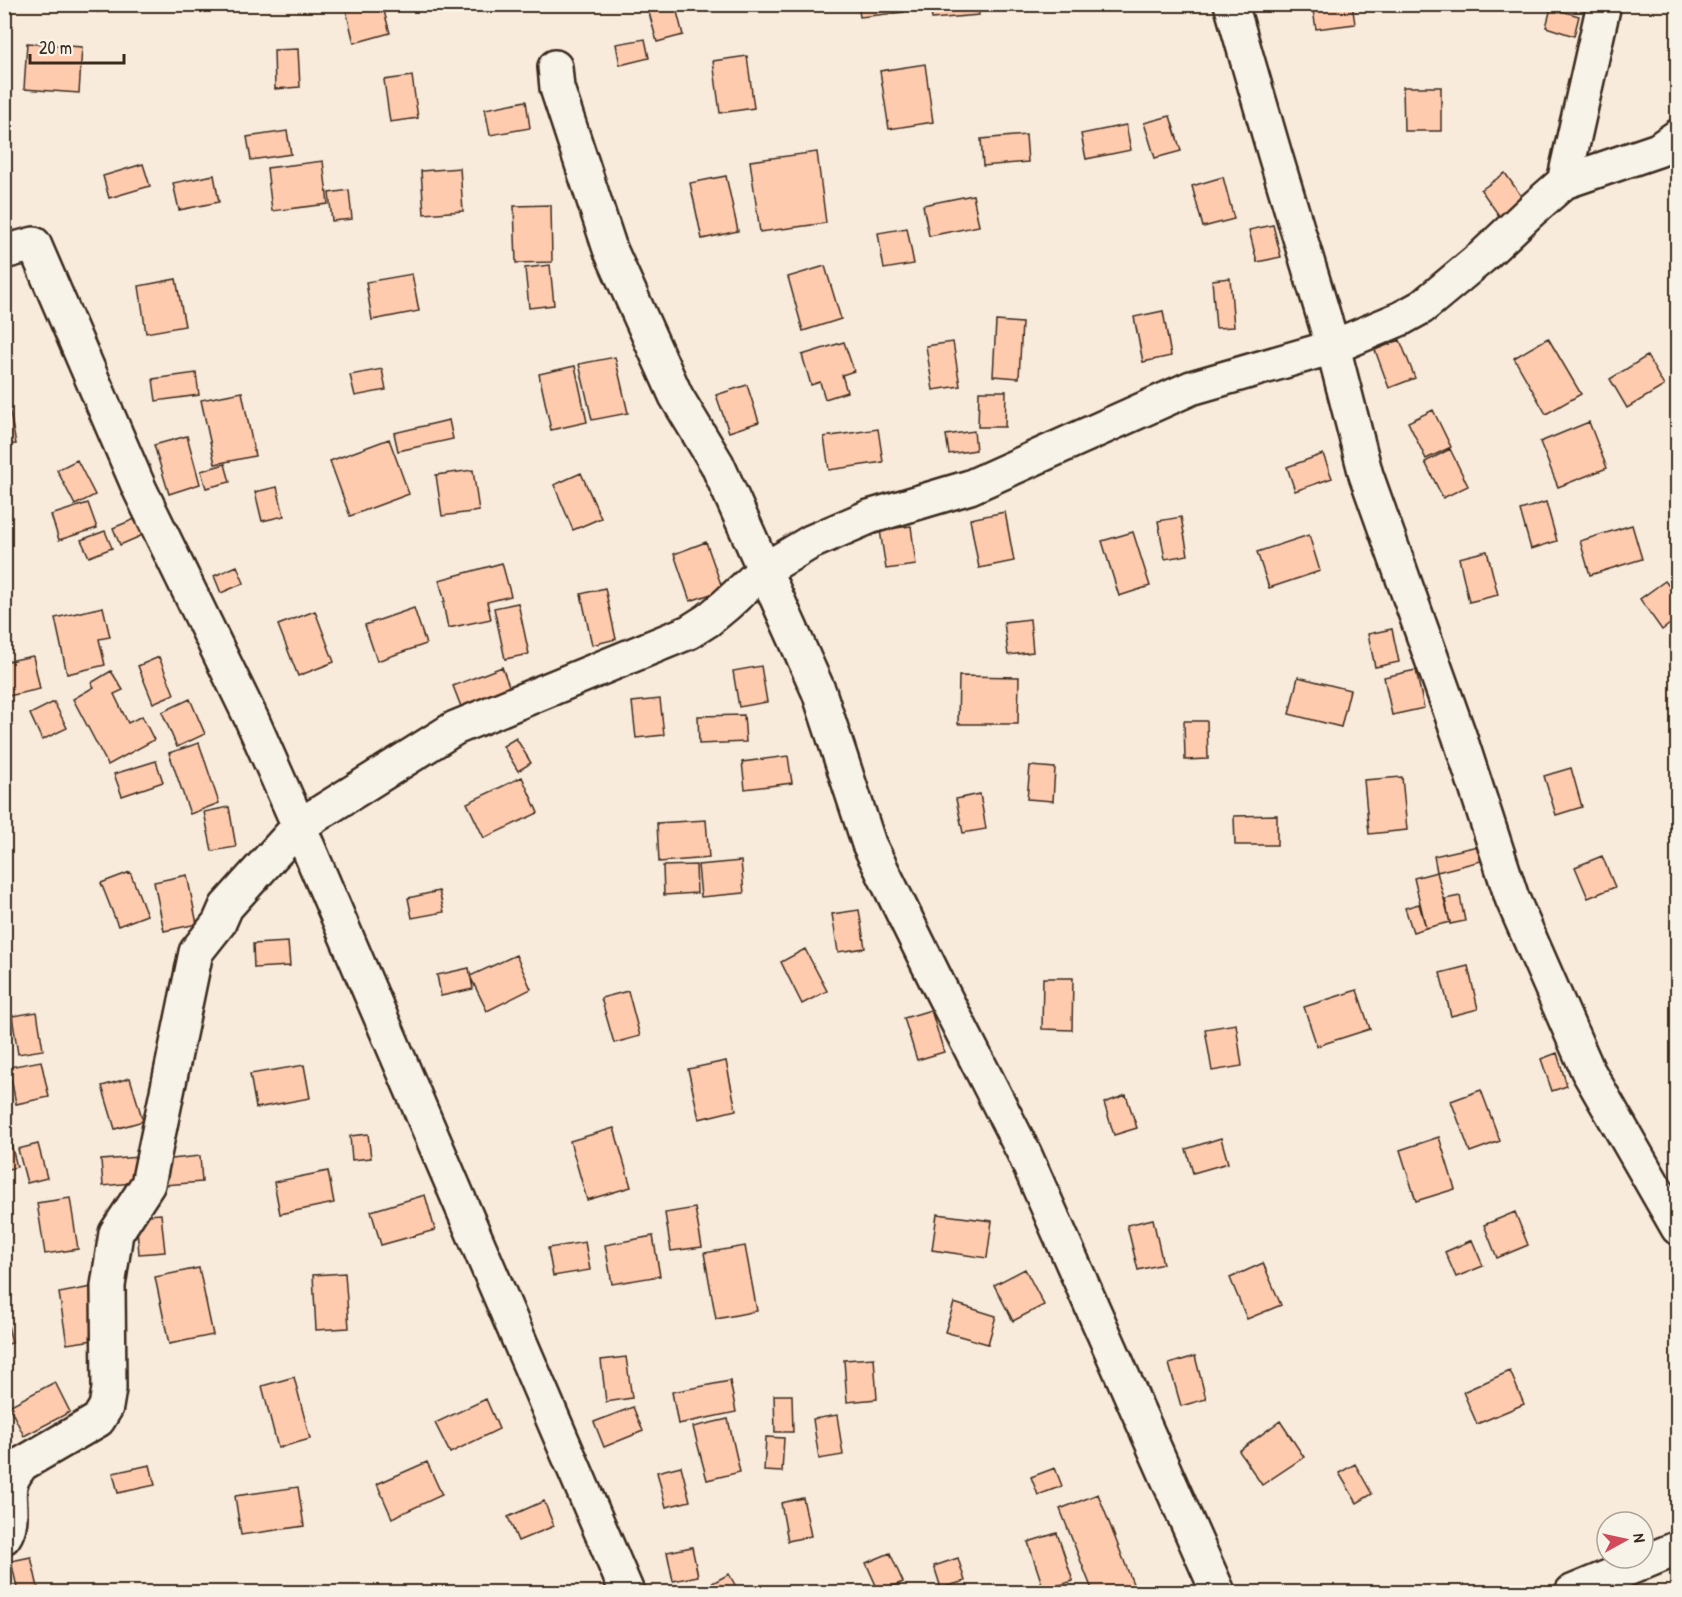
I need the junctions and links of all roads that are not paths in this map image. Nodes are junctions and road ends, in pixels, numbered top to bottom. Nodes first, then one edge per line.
1 (1231, 4) edge
2 (1604, 4) edge
3 (555, 67) dead end
4 (1677, 136) edge
5 (1564, 182) junction
6 (4, 252) edge
7 (1333, 347) junction
8 (764, 570) junction
9 (299, 826) junction
10 (1677, 1228) edge
11 (4, 1537) edge
12 (1677, 1548) edge
13 (627, 1593) edge
14 (1218, 1593) edge
15 (1572, 1593) edge

1 - 7 street
2 - 5 street
3 - 8 street
4 - 5 street
5 - 7 street
6 - 9 street
7 - 8 street
7 - 10 street
8 - 9 street
8 - 14 street
9 - 11 street
9 - 13 street
12 - 15 street

